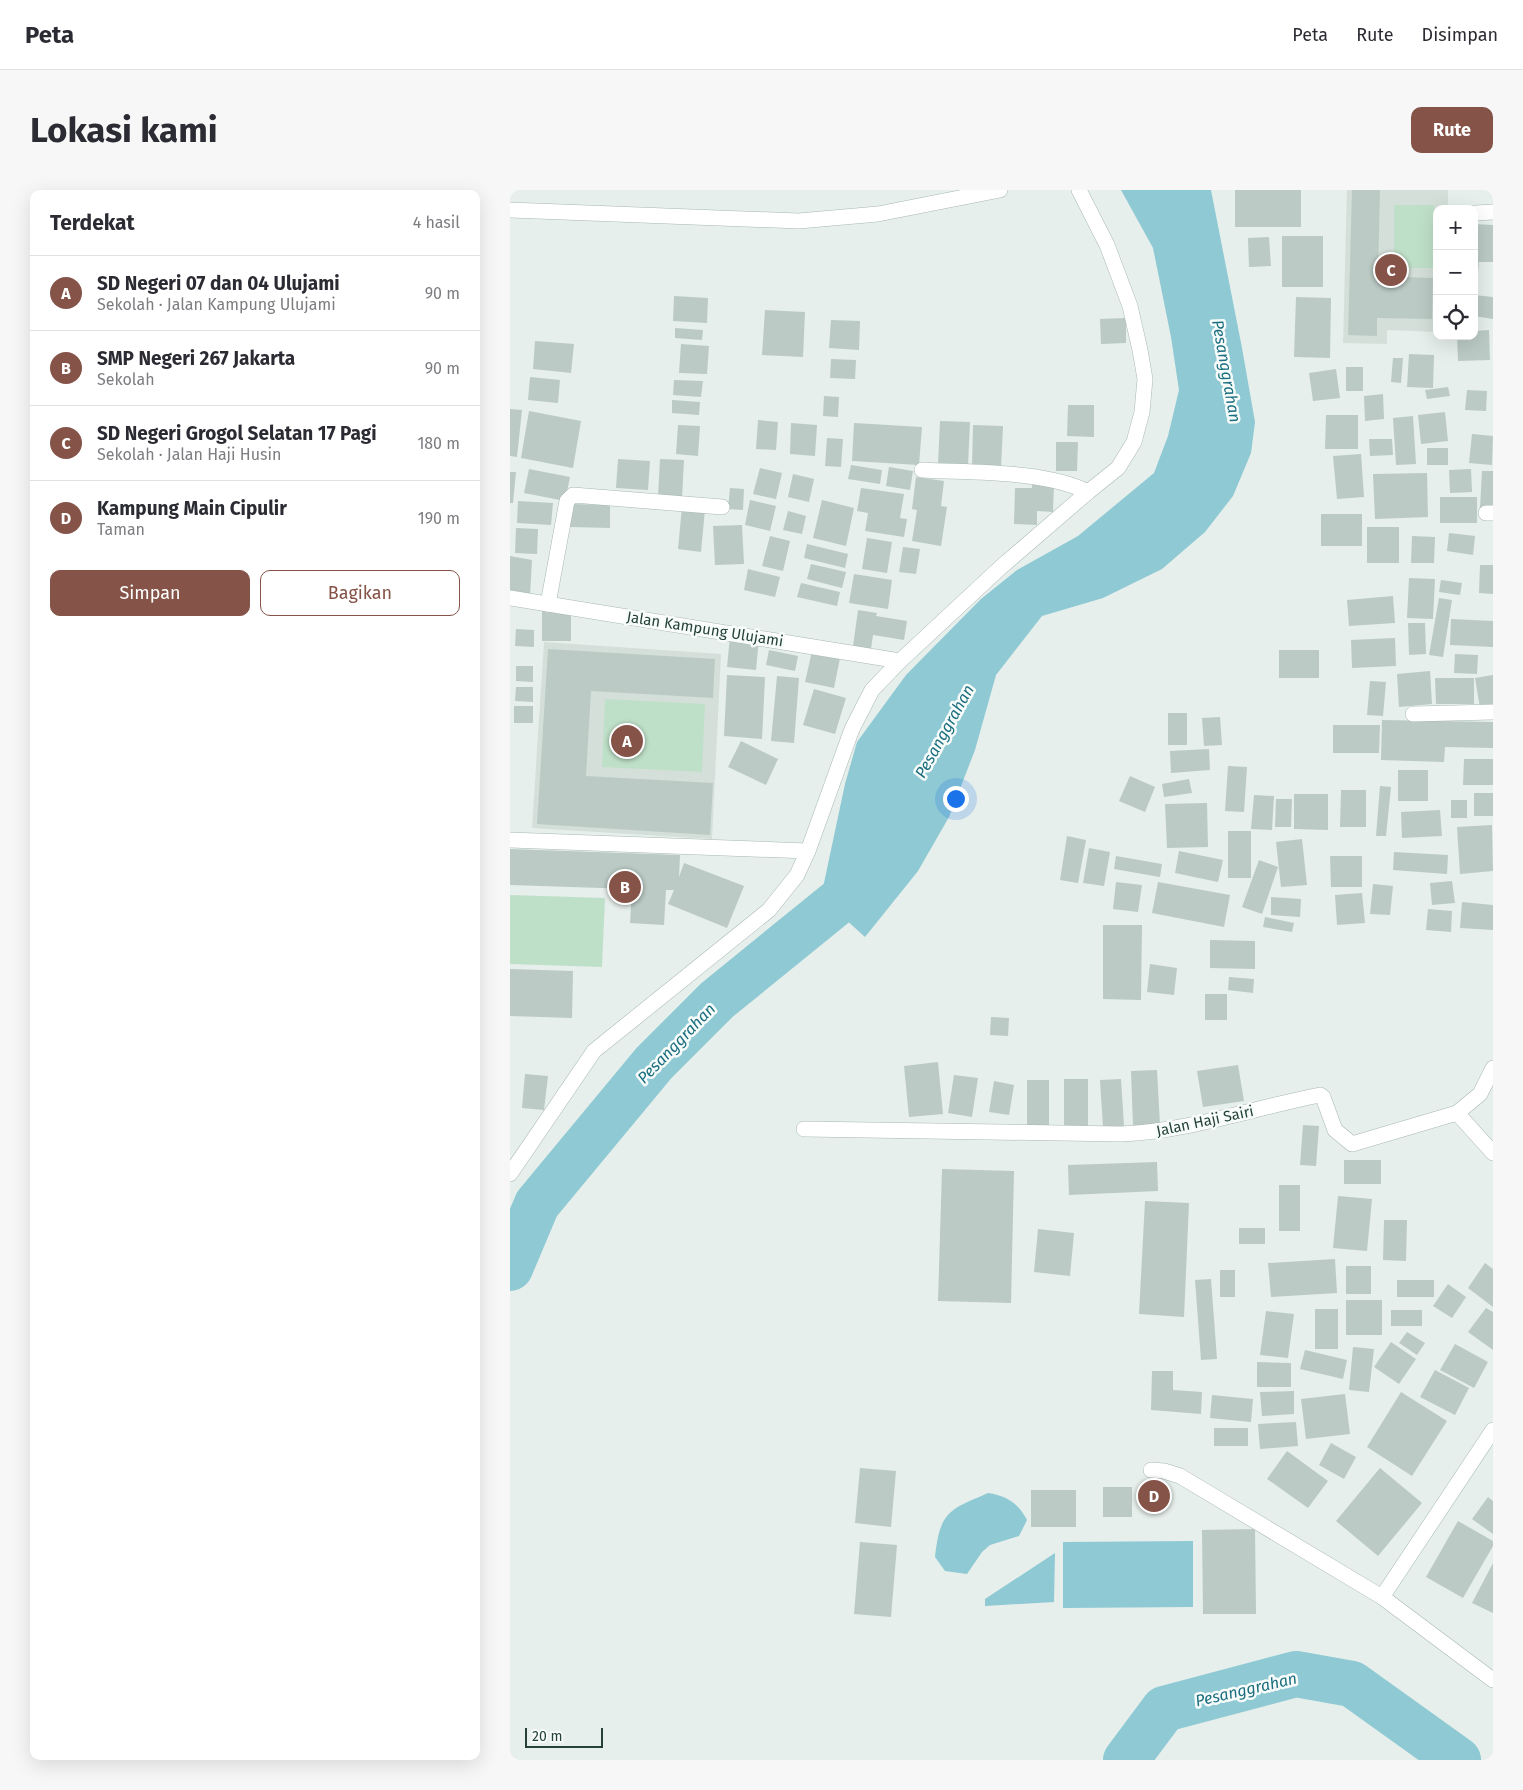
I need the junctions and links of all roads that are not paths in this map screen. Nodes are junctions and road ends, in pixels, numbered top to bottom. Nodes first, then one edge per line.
1 (1000, 190) edge
2 (1079, 190) edge
3 (510, 210) edge
4 (1493, 212) edge
5 (1478, 213) edge
6 (922, 470) dead end
7 (1088, 492) junction
8 (722, 507) dead end
9 (510, 598) edge
10 (548, 604) junction
11 (900, 660) junction
12 (1493, 712) edge
13 (1413, 714) dead end
14 (510, 840) edge
15 (808, 851) junction
16 (1493, 1068) edge
17 (1457, 1113) junction
18 (804, 1129) dead end
19 (1493, 1153) edge
20 (510, 1174) edge
21 (1493, 1430) edge
22 (1151, 1470) dead end
23 (1382, 1597) junction
24 (1493, 1680) edge

1 - 3 street
2 - 7 street
4 - 5 street
6 - 7 street
7 - 11 street
8 - 10 street
9 - 10 street, Jalan Kampung Ulujami
10 - 11 street, Jalan Kampung Ulujami
11 - 15 street
12 - 13 street
14 - 15 street
15 - 20 street
16 - 17 street
17 - 18 street, Jalan Haji Sairi
17 - 19 street
21 - 23 street
22 - 23 street
23 - 24 street

